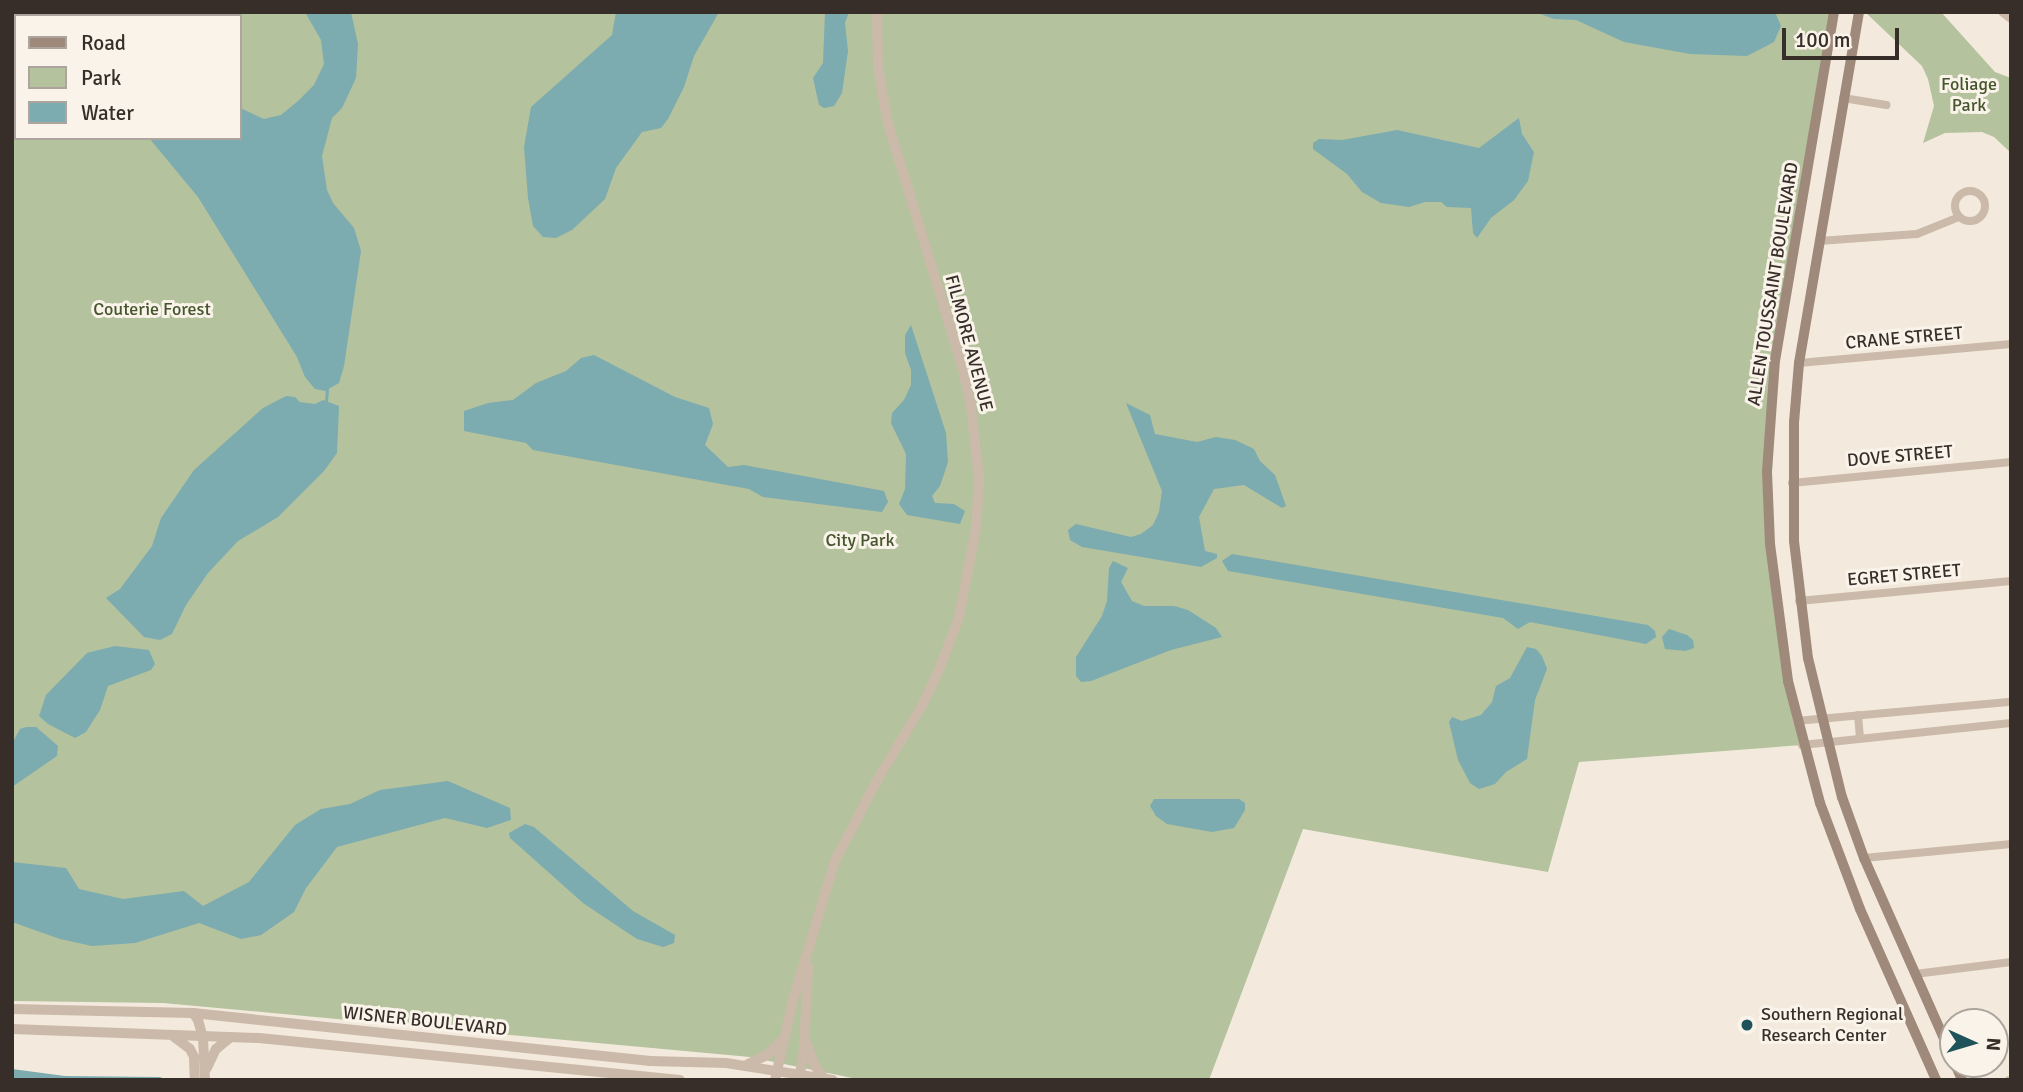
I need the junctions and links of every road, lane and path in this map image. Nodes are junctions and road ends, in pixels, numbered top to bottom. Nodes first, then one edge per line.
1 (877, 12) edge
2 (1834, 12) edge
3 (1859, 12) edge
4 (2003, 12) edge
5 (2011, 19) edge
6 (1829, 44) junction
7 (1852, 47) junction
8 (1843, 98) junction
9 (1886, 105) dead end
10 (1959, 217) dead end
11 (1819, 241) junction
12 (1784, 304) junction
13 (1807, 306) junction
14 (2011, 344) edge
15 (1799, 363) junction
16 (2011, 462) edge
17 (1792, 483) junction
18 (1794, 541) junction
19 (1770, 544) junction
20 (2011, 581) edge
21 (1799, 601) junction
22 (2011, 702) edge
23 (1858, 715) junction
24 (1821, 718) junction
25 (1796, 721) junction
26 (2011, 723) edge
27 (1860, 737) junction
28 (1826, 741) junction
29 (1802, 745) junction
30 (2011, 844) edge
31 (1864, 858) junction
32 (1883, 901) junction
33 (1860, 909) junction
34 (810, 948) junction
35 (2011, 962) edge
36 (1915, 974) junction
37 (12, 1009) edge
38 (129, 1012) junction
39 (193, 1013) junction
40 (1937, 1024) junction
41 (1939, 1028) edge
42 (12, 1029) edge
43 (130, 1034) junction
44 (172, 1035) junction
45 (804, 1036) junction
46 (1917, 1036) junction
47 (203, 1037) junction
48 (231, 1037) junction
49 (783, 1038) junction
50 (745, 1065) junction
51 (776, 1075) edge
52 (800, 1077) edge
53 (205, 1078) edge
54 (829, 1079) edge
55 (195, 1080) edge
56 (680, 1080) edge
57 (1936, 1080) edge

1 - 34 street, FILMORE AVENUE
2 - 6 main road, ALLEN TOUSSAINT BOULEVARD
3 - 7 main road
4 - 5 street
6 - 7 main road
6 - 12 main road, ALLEN TOUSSAINT BOULEVARD
7 - 8 main road
8 - 9 street
8 - 11 main road
10 - 11 street
11 - 13 main road
12 - 13 main road
12 - 19 main road, ALLEN TOUSSAINT BOULEVARD
13 - 15 main road
14 - 15 street, CRANE STREET
15 - 17 main road
16 - 17 street, DOVE STREET
17 - 18 main road
18 - 19 main road
18 - 21 main road
19 - 25 main road, ALLEN TOUSSAINT BOULEVARD
20 - 21 street, EGRET STREET
21 - 24 main road
22 - 23 street
23 - 24 street
23 - 27 street
24 - 25 street
24 - 28 main road
25 - 29 main road, ALLEN TOUSSAINT BOULEVARD
26 - 27 street
27 - 28 street
28 - 29 street
28 - 31 main road
29 - 33 main road, ALLEN TOUSSAINT BOULEVARD
30 - 31 street
31 - 32 main road
32 - 33 main road
32 - 36 main road
33 - 46 main road, ALLEN TOUSSAINT BOULEVARD
34 - 45 street, FILMORE AVENUE
34 - 49 street, FILMORE AVENUE
35 - 36 street
36 - 40 main road
37 - 38 street, WISNER BOULEVARD
38 - 39 street, WISNER BOULEVARD
38 - 43 street
39 - 47 street
39 - 50 street, WISNER BOULEVARD
40 - 41 main road
40 - 46 main road
42 - 43 street, WISNER BOULEVARD
43 - 44 street, WISNER BOULEVARD
44 - 47 street, WISNER BOULEVARD
44 - 55 street
45 - 52 street, FILMORE AVENUE
45 - 54 street
46 - 57 main road, ALLEN TOUSSAINT BOULEVARD
47 - 48 street, WISNER BOULEVARD
47 - 53 street
48 - 53 street
48 - 56 street, WISNER BOULEVARD
49 - 50 street
49 - 51 street, FILMORE AVENUE
50 - 51 street, WISNER BOULEVARD
51 - 52 street, WISNER BOULEVARD
52 - 54 street, WISNER BOULEVARD

